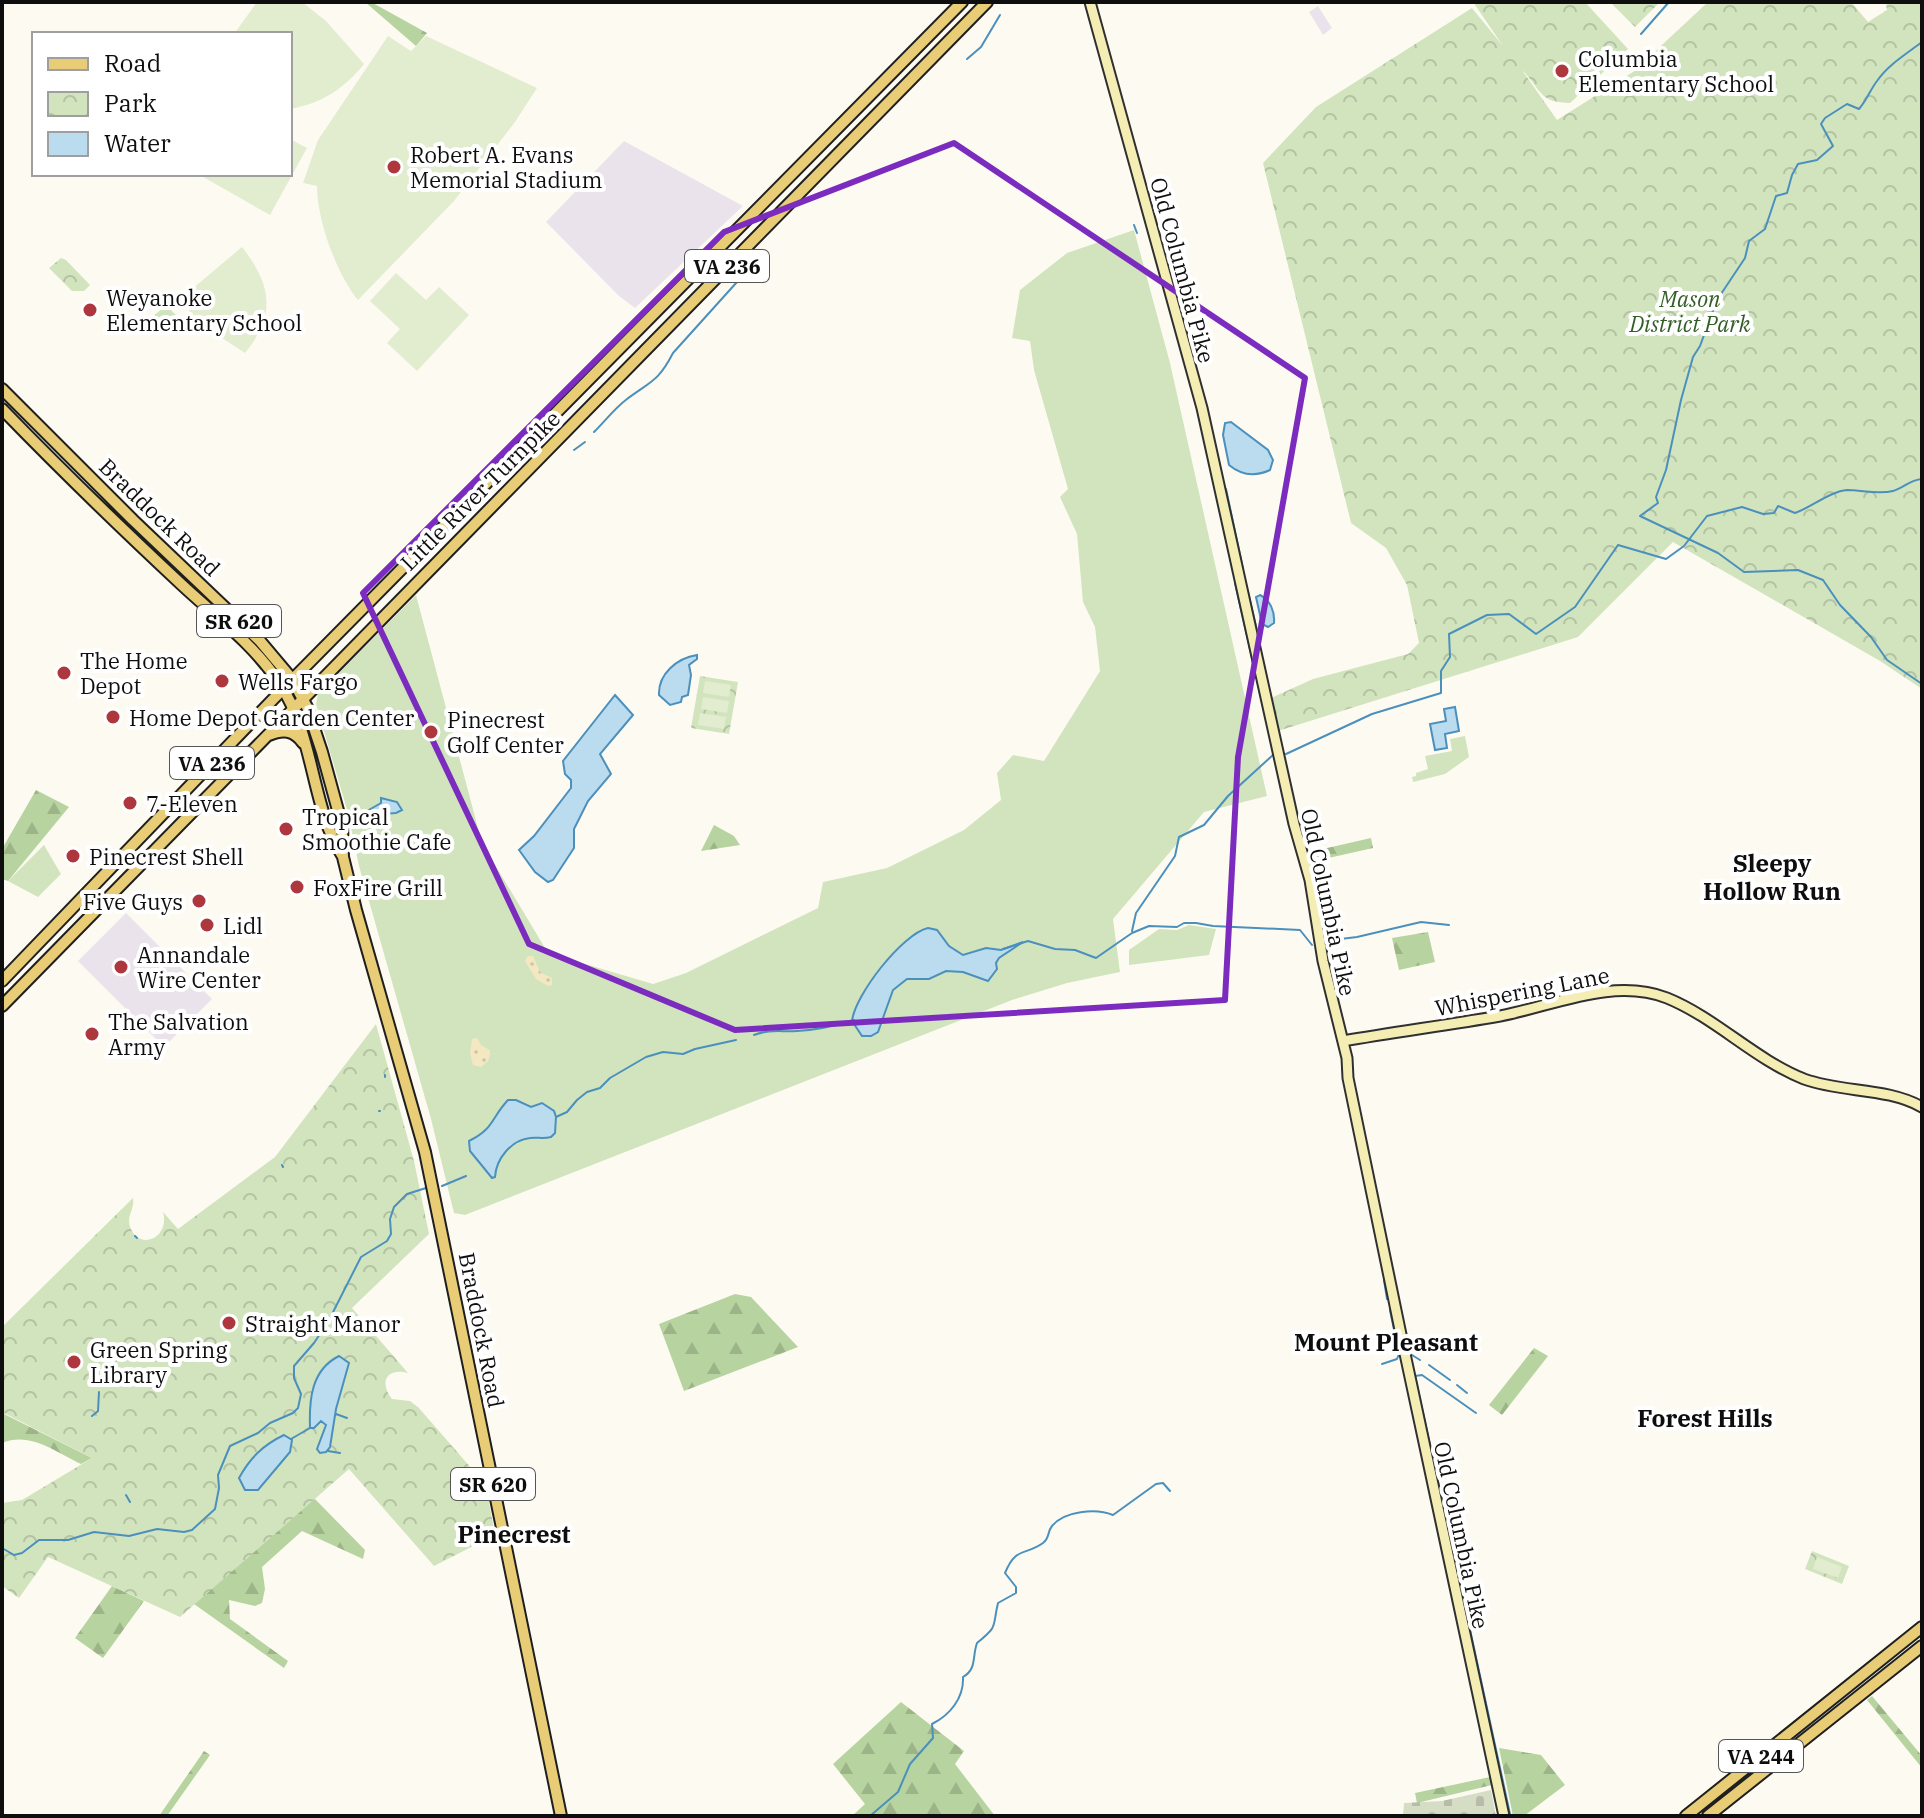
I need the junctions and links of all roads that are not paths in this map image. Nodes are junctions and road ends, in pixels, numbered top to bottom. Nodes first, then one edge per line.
1 (962, 2) edge
2 (987, 2) edge
3 (1090, 2) edge
4 (2, 389) edge
5 (2, 409) edge
6 (292, 679) junction
7 (283, 689) junction
8 (302, 699) junction
9 (292, 708) junction
10 (260, 741) junction
11 (310, 755) junction
12 (343, 857) junction
13 (2, 981) edge
14 (2, 1006) edge
15 (1343, 1041) junction
16 (1922, 1107) edge
17 (1922, 1627) edge
18 (1922, 1646) edge
19 (561, 1816) edge
20 (1504, 1816) edge
21 (1686, 1816) edge
22 (1708, 1816) edge

1 - 6 main road, Little River Turnpike / VA 236
2 - 8 main road, Little River Turnpike / VA 236
3 - 15 street, Old Columbia Pike
4 - 6 main road, Braddock Road / SR 620
5 - 7 main road, Braddock Road / SR 620
6 - 7 main road, Little River Turnpike / VA 236
6 - 8 main road, Braddock Road / SR 620
7 - 9 main road, Braddock Road / SR 620
7 - 13 main road, Little River Turnpike / VA 236
8 - 9 main road, Little River Turnpike / VA 236
8 - 12 main road, Braddock Road / SR 620
9 - 10 main road, Little River Turnpike / VA 236
9 - 11 main road, Braddock Road / SR 620
10 - 11 main road
10 - 14 main road, Little River Turnpike / VA 236
11 - 12 main road, Braddock Road / SR 620
12 - 19 main road, Braddock Road / SR 620
15 - 16 street, Whispering Lane
15 - 20 street, Old Columbia Pike
17 - 21 main road, VA 244
18 - 22 main road, VA 244

